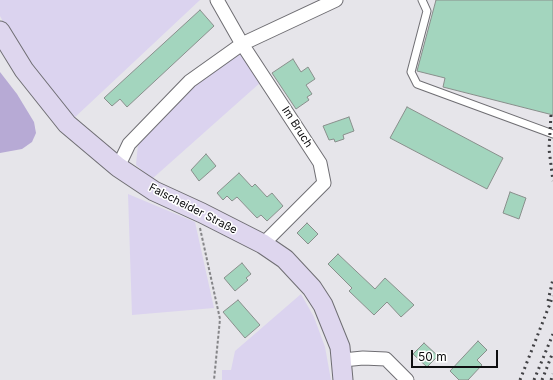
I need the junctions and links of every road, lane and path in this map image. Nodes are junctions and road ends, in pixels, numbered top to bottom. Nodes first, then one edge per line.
1 (217, 0) edge
2 (336, 0) edge
3 (422, 0) edge
4 (0, 31) edge
5 (242, 44) junction
6 (553, 134) edge
7 (118, 167) junction
8 (202, 213) junction
9 (263, 244) junction
10 (343, 360) junction
11 (214, 380) edge
12 (343, 380) edge
13 (407, 380) edge

1 - 5 street, Im Bruch
2 - 5 street
3 - 6 lane
4 - 7 street, Falscheider Straße
5 - 7 street
5 - 9 street, Im Bruch
7 - 8 street, Falscheider Straße
8 - 9 street, Falscheider Straße
8 - 11 path
9 - 10 street, Falscheider Straße
10 - 12 street, Falscheider Straße
10 - 13 street

